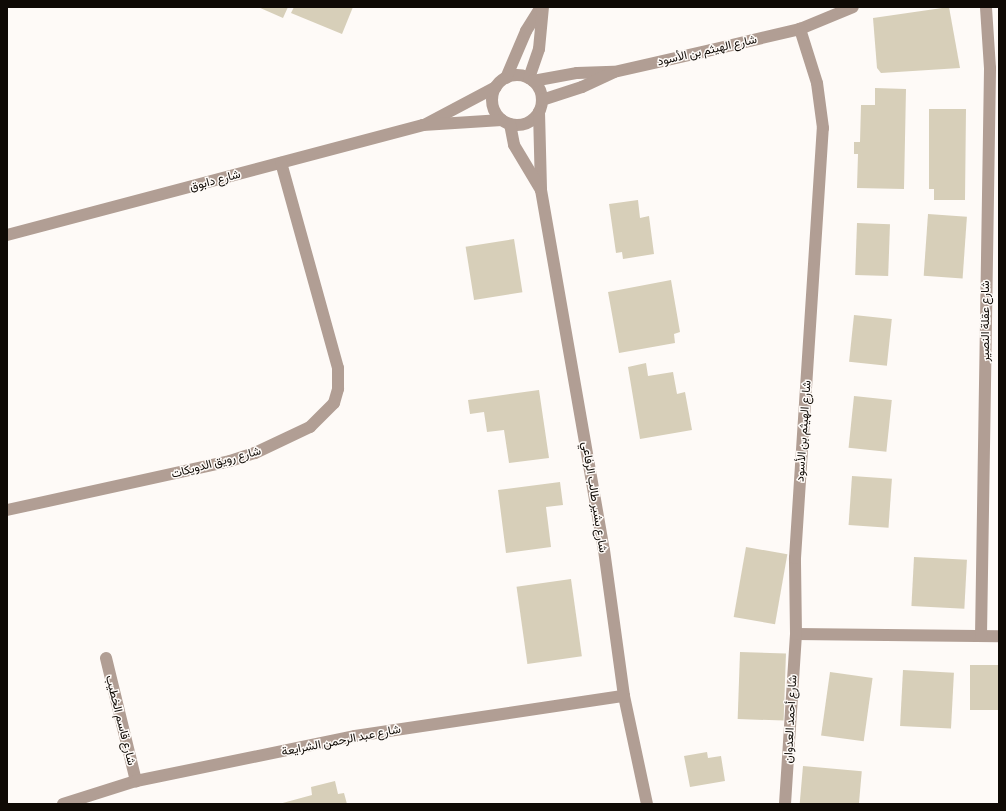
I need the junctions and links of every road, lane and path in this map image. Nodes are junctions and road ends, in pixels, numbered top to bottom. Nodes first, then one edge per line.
1 (542, 7) edge
2 (853, 7) edge
3 (986, 7) edge
4 (800, 29) junction
5 (614, 72) junction
6 (506, 78) junction
7 (531, 80) junction
8 (496, 87) junction
9 (541, 106) junction
10 (506, 122) junction
11 (423, 125) junction
12 (281, 162) junction
13 (541, 190) junction
14 (7, 235) edge
15 (7, 510) edge
16 (796, 634) junction
17 (981, 636) junction
18 (999, 636) edge
19 (106, 658) dead end
20 (624, 696) junction
21 (136, 781) junction
22 (63, 804) edge
23 (647, 804) edge
24 (785, 804) edge

1 - 6 street
1 - 7 street
2 - 4 street, شارع الهيثم بن الأسود
3 - 17 street, شارع عقلة النصير
4 - 5 street, شارع الهيثم بن الأسود
4 - 16 street, شارع الهيثم بن الأسود
5 - 7 street, شارع الهيثم بن الأسود
5 - 9 street, شارع الهيثم بن الأسود
6 - 7 street
6 - 8 street
7 - 9 street
8 - 10 street
8 - 11 street, شارع دابوق
9 - 10 street
9 - 13 street, شارع بشير طالب الرفاعي
10 - 11 street, شارع دابوق
10 - 13 street, شارع بشير طالب الرفاعي
11 - 12 street, شارع دابوق
12 - 14 street, شارع دابوق
12 - 15 street, شارع رويق الدويكات
13 - 20 street, شارع بشير طالب الرفاعي
16 - 17 street
16 - 24 street, شارع أحمد العدوان
17 - 18 street
19 - 21 street, شارع قاسم الخطيب
20 - 21 street, شارع عبد الرحمن الشرايعة
20 - 23 street, شارع بشير طالب الرفاعي
21 - 22 street, شارع عبد الرحمن الشرايعة

